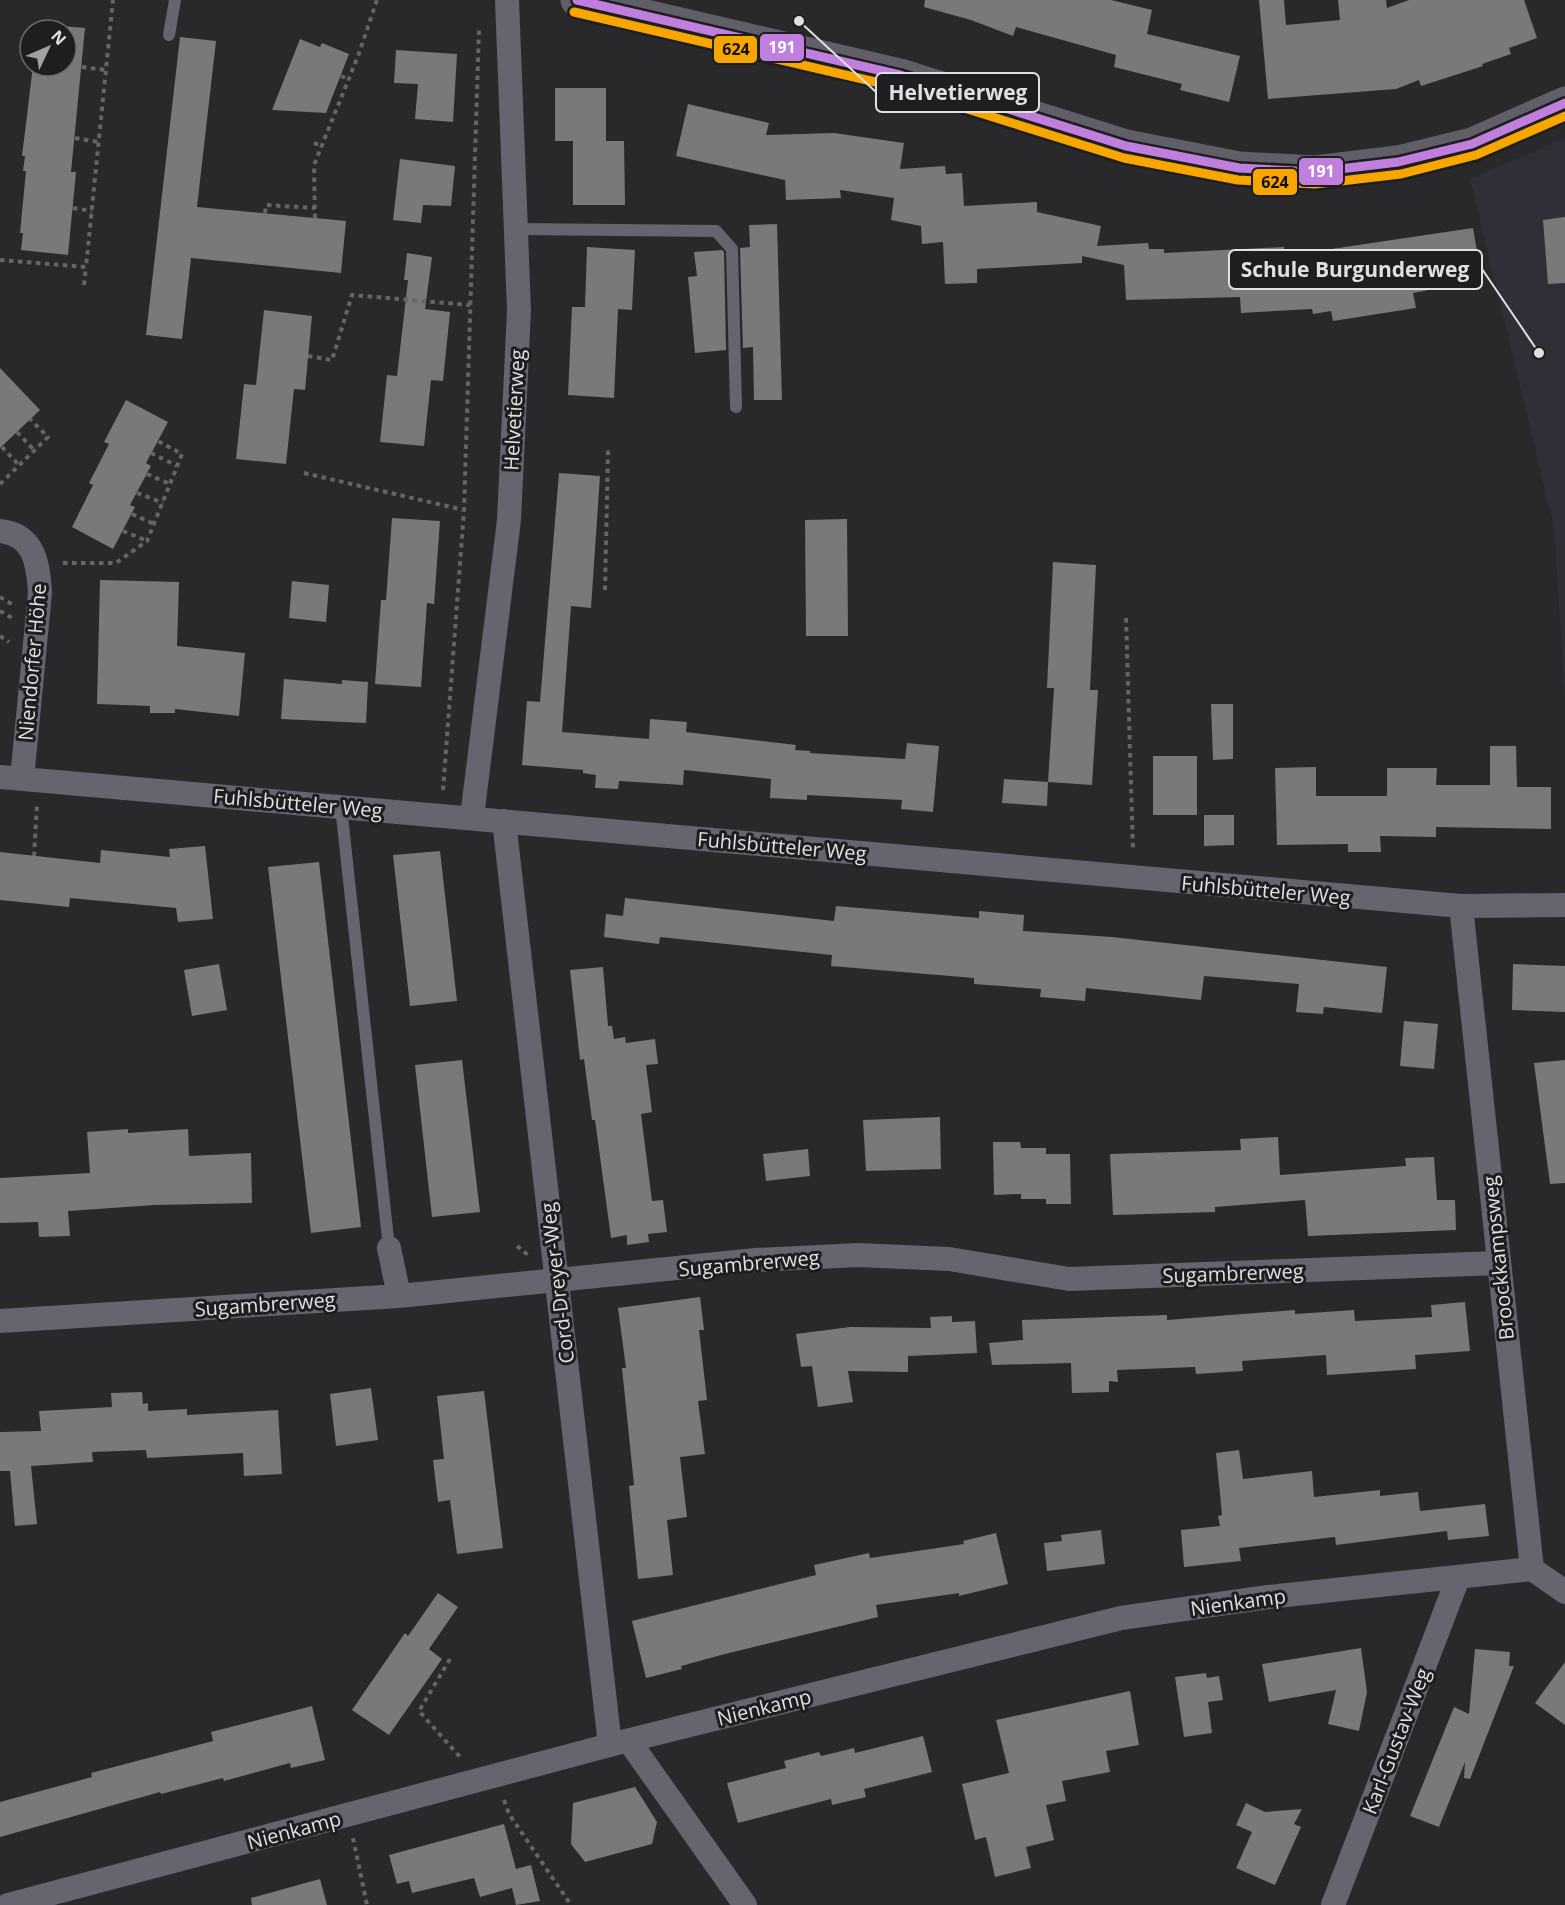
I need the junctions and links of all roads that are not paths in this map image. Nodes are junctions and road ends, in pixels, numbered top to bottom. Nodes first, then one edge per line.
1 (175, 0) edge
2 (507, 0) edge
3 (577, 0) edge
4 (169, 35) dead end
5 (1565, 103) edge
6 (518, 229) junction
7 (736, 407) dead end
8 (0, 531) edge
9 (20, 778) edge
10 (341, 807) junction
11 (472, 817) junction
12 (504, 821) junction
13 (1565, 905) edge
14 (1461, 906) junction
15 (389, 1248) joint
16 (1498, 1263) junction
17 (557, 1280) junction
18 (399, 1296) junction
19 (0, 1322) edge
20 (1532, 1569) junction
21 (1458, 1578) junction
22 (1565, 1592) edge
23 (619, 1743) junction
24 (8, 1905) edge
25 (745, 1905) edge
26 (1333, 1905) edge

1 - 4 lane
2 - 6 street, Helvetierweg
3 - 5 main road
6 - 7 lane
6 - 11 street, Helvetierweg
8 - 9 street, Niendorfer Höhe
9 - 10 street, Fuhlsbütteler Weg
10 - 11 street, Fuhlsbütteler Weg
10 - 15 lane
11 - 12 street, Fuhlsbütteler Weg
12 - 14 street, Fuhlsbütteler Weg
12 - 17 street, Cord-Dreyer-Weg
13 - 14 street, Fuhlsbütteler Weg
14 - 16 street, Broockkampsweg
15 - 18 street
16 - 17 street, Sugambrerweg
16 - 20 street, Broockkampsweg
17 - 18 street, Sugambrerweg
17 - 23 street, Cord-Dreyer-Weg
18 - 19 street, Sugambrerweg
20 - 21 street, Nienkamp
20 - 22 street
21 - 23 street, Nienkamp
21 - 26 street, Karl-Gustav-Weg
23 - 24 street, Nienkamp
23 - 25 street, Cord-Dreyer-Weg

